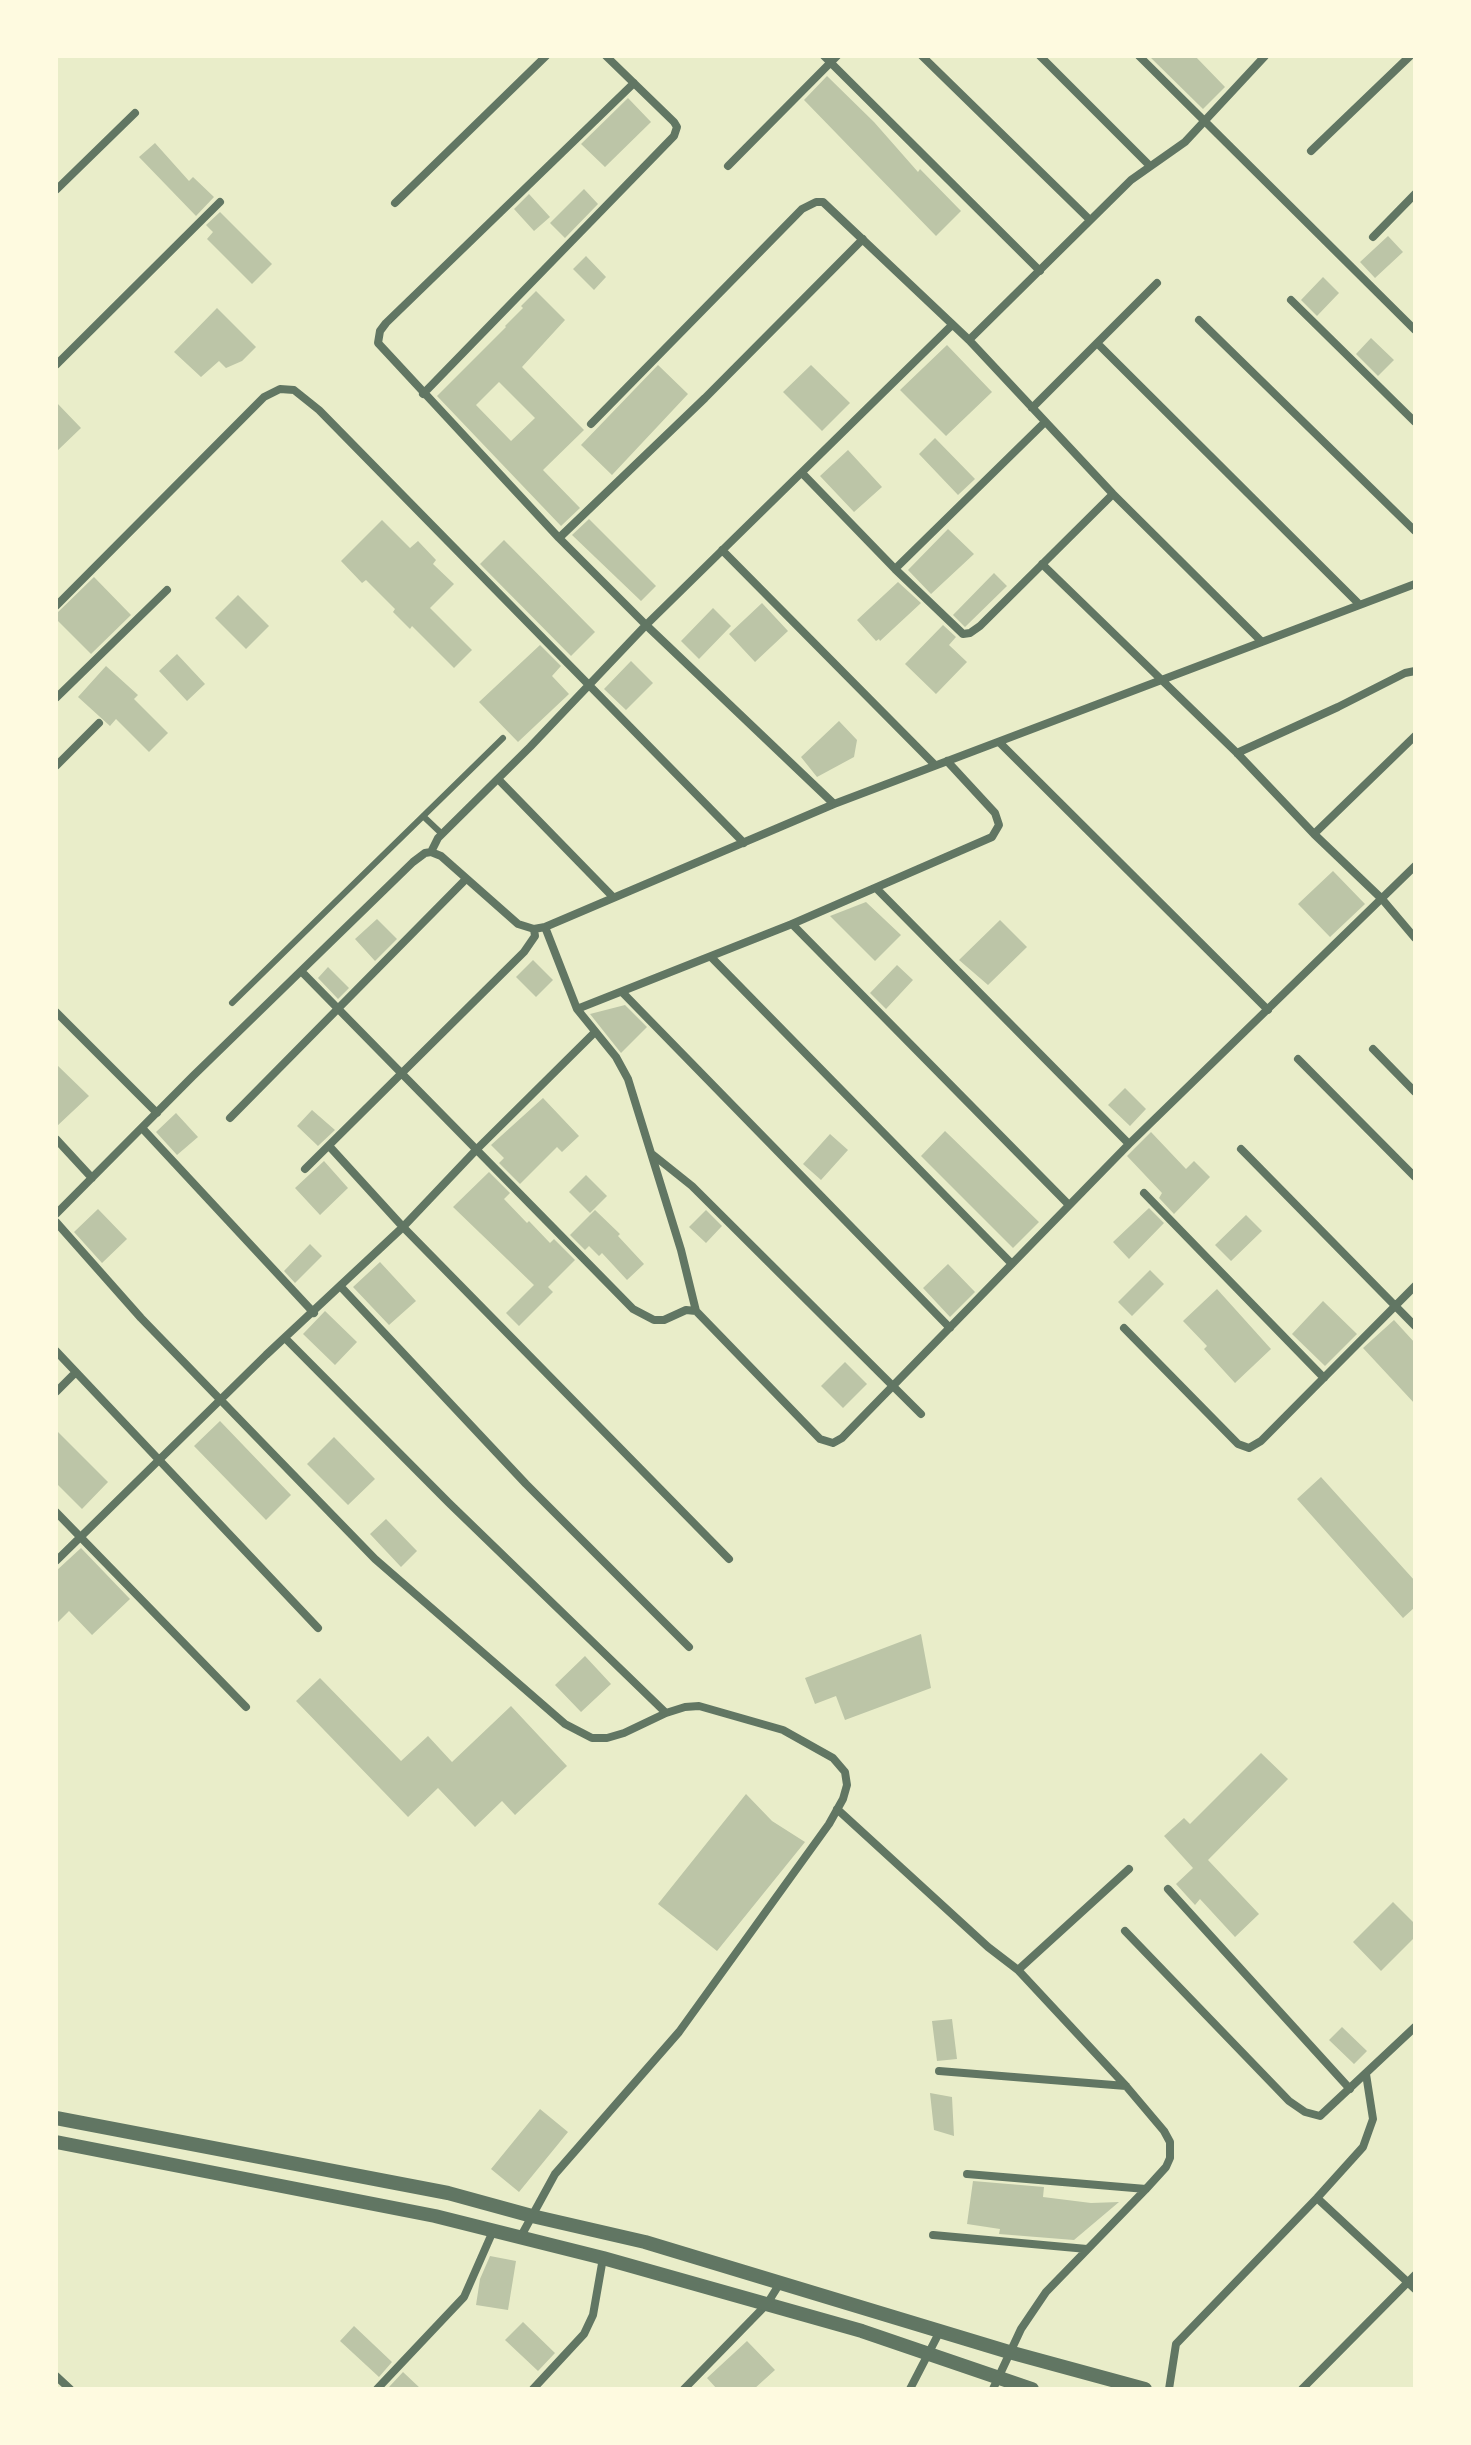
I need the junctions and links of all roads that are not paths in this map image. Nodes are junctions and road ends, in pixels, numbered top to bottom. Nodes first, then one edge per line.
1 (546, 56) edge
2 (606, 56) edge
3 (922, 56) edge
4 (1040, 56) edge
5 (1139, 56) edge
6 (1265, 56) edge
7 (1410, 56) edge
8 (830, 58) edge
9 (634, 83) junction
10 (135, 113) dead end
11 (1205, 121) junction
12 (1311, 151) dead end
13 (728, 166) dead end
14 (1150, 166) junction
15 (56, 190) edge
16 (1415, 194) edge
17 (220, 202) dead end
18 (395, 203) dead end
19 (1090, 220) junction
20 (1373, 237) dead end
21 (863, 239) junction
22 (1040, 271) junction
23 (1157, 283) dead end
24 (1291, 300) dead end
25 (1199, 320) dead end
26 (951, 326) junction
27 (1415, 330) edge
28 (969, 340) junction
29 (1098, 344) junction
30 (56, 365) edge
31 (423, 394) junction
32 (1032, 408) junction
33 (1045, 422) junction
34 (1415, 422) edge
35 (591, 424) dead end
36 (802, 473) junction
37 (1113, 494) junction
38 (1415, 531) edge
39 (559, 538) junction
40 (722, 550) junction
41 (1042, 564) junction
42 (895, 569) junction
43 (1415, 584) edge
44 (167, 590) dead end
45 (1359, 604) junction
46 (56, 606) edge
47 (646, 625) junction
48 (1261, 641) junction
49 (1415, 671) edge
50 (1163, 679) junction
51 (590, 686) junction
52 (56, 698) edge
53 (99, 723) dead end
54 (1415, 736) edge
55 (503, 738) dead end
56 (999, 742) junction
57 (1237, 753) junction
58 (947, 761) junction
59 (935, 765) junction
60 (56, 766) edge
61 (498, 779) junction
62 (834, 804) junction
63 (423, 816) junction
64 (442, 834) junction
65 (1314, 834) junction
66 (744, 843) junction
67 (431, 852) junction
68 (1415, 866) edge
69 (466, 879) junction
70 (876, 888) junction
71 (612, 896) junction
72 (1382, 899) junction
73 (792, 924) junction
74 (545, 927) junction
75 (534, 929) junction
76 (1415, 938) edge
77 (711, 957) junction
78 (301, 971) junction
79 (622, 992) junction
80 (232, 1003) dead end
81 (338, 1008) junction
82 (577, 1009) junction
83 (1268, 1010) junction
84 (56, 1012) edge
85 (594, 1033) junction
86 (1373, 1049) dead end
87 (1298, 1059) dead end
88 (401, 1073) junction
89 (1415, 1092) edge
90 (157, 1113) junction
91 (230, 1118) dead end
92 (142, 1128) junction
93 (56, 1139) edge
94 (1129, 1144) junction
95 (330, 1147) junction
96 (477, 1149) junction
97 (1241, 1149) dead end
98 (651, 1154) junction
99 (305, 1169) dead end
100 (1415, 1177) edge
101 (92, 1178) junction
102 (1144, 1193) dead end
103 (1069, 1205) junction
104 (56, 1214) edge
105 (56, 1222) edge
106 (403, 1227) junction
107 (1012, 1264) junction
108 (1415, 1286) edge
109 (341, 1287) junction
110 (1395, 1306) junction
111 (696, 1311) junction
112 (314, 1313) junction
113 (1415, 1326) edge
114 (950, 1328) junction
115 (1124, 1328) dead end
116 (285, 1338) junction
117 (56, 1351) edge
118 (76, 1372) junction
119 (1324, 1378) junction
120 (892, 1386) junction
121 (56, 1392) edge
122 (221, 1400) junction
123 (921, 1414) dead end
124 (161, 1460) junction
125 (56, 1512) edge
126 (80, 1538) junction
127 (729, 1559) dead end
128 (56, 1561) edge
129 (318, 1628) dead end
130 (689, 1647) dead end
131 (246, 1707) dead end
132 (666, 1713) junction
133 (837, 1809) junction
134 (1129, 1869) dead end
135 (1168, 1889) dead end
136 (1125, 1931) dead end
137 (1018, 1970) junction
138 (1415, 2027) edge
139 (939, 2071) dead end
140 (1366, 2074) junction
141 (1126, 2086) junction
142 (1350, 2089) junction
143 (56, 2118) edge
144 (56, 2142) edge
145 (967, 2174) dead end
146 (1146, 2189) junction
147 (1317, 2198) junction
148 (532, 2216) junction
149 (493, 2231) junction
150 (933, 2235) dead end
151 (520, 2238) junction
152 (1087, 2249) junction
153 (603, 2258) junction
154 (1413, 2282) edge
155 (780, 2283) junction
156 (767, 2304) junction
157 (940, 2331) junction
158 (1009, 2352) junction
159 (928, 2354) junction
160 (56, 2376) edge
161 (995, 2383) edge
162 (70, 2389) edge
163 (377, 2389) edge
164 (533, 2389) edge
165 (684, 2389) edge
166 (910, 2389) edge
167 (1032, 2389) edge
168 (1145, 2389) edge
169 (1169, 2389) edge
170 (1302, 2389) edge

1 - 18 street
2 - 9 street
3 - 19 street
4 - 14 street
5 - 11 street
6 - 11 street
7 - 12 street
8 - 13 street
8 - 22 street
9 - 31 street
9 - 31 street
10 - 15 street
11 - 14 street
11 - 27 street
14 - 19 street
16 - 20 street
17 - 30 street
19 - 22 street
21 - 26 street
21 - 35 street
21 - 39 street
22 - 28 street
23 - 29 street
24 - 34 street
25 - 38 street
26 - 28 street
26 - 36 street
28 - 32 street
29 - 32 street
29 - 45 street
31 - 39 street
32 - 33 street
33 - 37 street
33 - 42 street
36 - 40 street
36 - 42 street
37 - 41 street
37 - 48 street
39 - 47 street
40 - 47 street
40 - 59 street
41 - 42 street
41 - 50 street
43 - 45 street
44 - 52 street
45 - 48 street
46 - 51 street
47 - 51 street
47 - 62 street
48 - 50 street
49 - 57 street
50 - 56 street
50 - 57 street
51 - 61 street
51 - 66 street
53 - 60 street
54 - 65 street
55 - 63 lane
56 - 58 street
56 - 83 street
57 - 65 street
58 - 59 street
58 - 70 street
59 - 62 street
61 - 64 street
61 - 71 street
62 - 66 street
63 - 64 lane
63 - 80 lane
64 - 67 street
65 - 72 street
66 - 71 street
67 - 69 street
67 - 78 street
68 - 72 street
69 - 75 street
69 - 81 street
70 - 73 street
70 - 94 street
71 - 74 street
72 - 76 street
72 - 83 street
73 - 77 street
73 - 103 street
74 - 75 street
74 - 82 street
75 - 88 street
77 - 79 street
77 - 107 street
78 - 81 street
78 - 90 street
79 - 82 street
79 - 114 street
81 - 88 street
81 - 91 street
82 - 85 street
83 - 94 street
84 - 90 street
85 - 96 street
85 - 98 street
86 - 89 street
87 - 100 street
88 - 95 street
88 - 96 street
90 - 92 street
92 - 101 street
92 - 112 street
93 - 101 street
94 - 103 street
95 - 99 street
95 - 106 street
96 - 106 street
96 - 111 street
97 - 110 street
98 - 111 street
98 - 120 street
101 - 104 street
102 - 119 street
103 - 107 street
105 - 122 street
106 - 109 street
106 - 127 street
107 - 114 street
108 - 110 street
109 - 112 street
109 - 130 street
110 - 113 street
110 - 119 street
111 - 120 street
112 - 116 street
114 - 120 street
115 - 119 street
116 - 122 street
116 - 132 street
117 - 118 street
118 - 121 street
118 - 124 street
120 - 123 street
122 - 124 street
122 - 132 street
124 - 126 street
124 - 129 street
125 - 126 street
126 - 128 street
126 - 131 street
132 - 133 street
133 - 137 street
133 - 148 street
134 - 137 street
135 - 142 street
136 - 142 street
137 - 141 street
138 - 140 street
139 - 141 street
140 - 142 street
140 - 147 street
141 - 146 street
143 - 148 street
144 - 149 street
145 - 146 street
146 - 152 street
147 - 154 street
147 - 169 street
148 - 151 street
148 - 155 street
149 - 151 street
149 - 163 street
150 - 152 street
151 - 153 street
152 - 158 street
153 - 156 street
153 - 164 street
154 - 170 street
155 - 156 street
155 - 157 street
156 - 159 street
156 - 165 street
157 - 158 street
157 - 159 street
158 - 161 street
158 - 168 street
159 - 161 street
159 - 166 street
160 - 162 street
161 - 167 street

